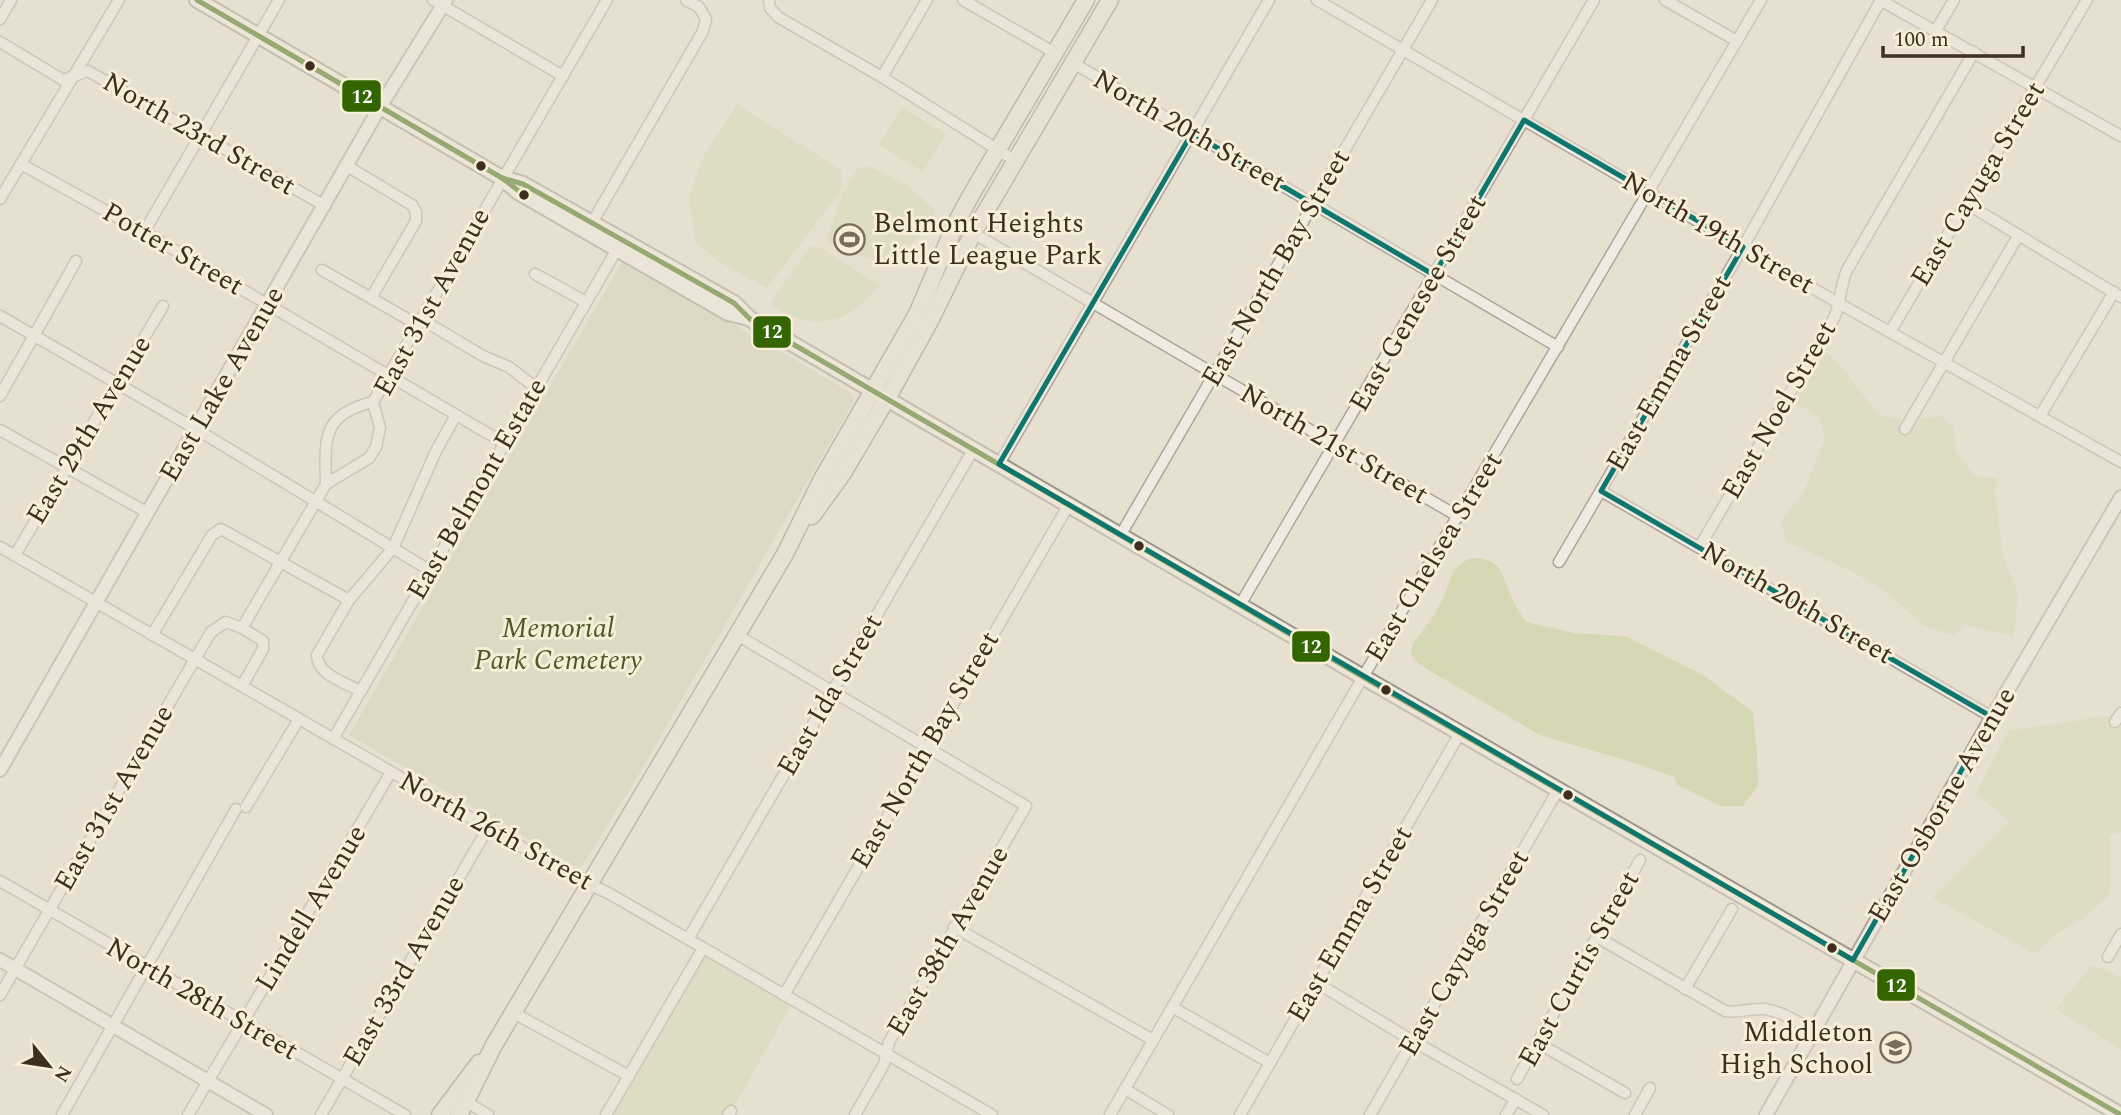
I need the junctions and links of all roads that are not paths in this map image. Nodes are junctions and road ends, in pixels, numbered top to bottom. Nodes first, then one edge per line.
1 (11, 0) edge
2 (118, 0) edge
3 (197, 0) edge
4 (279, 0) edge
5 (607, 0) edge
6 (686, 0) edge
7 (769, 0) edge
8 (927, 0) edge
9 (963, 0) edge
10 (1086, 0) edge
11 (1110, 0) edge
12 (1269, 0) edge
13 (1317, 0) edge
14 (1432, 0) edge
15 (1594, 0) edge
16 (1665, 0) edge
17 (1761, 0) edge
18 (1880, 0) edge
19 (1954, 0) edge
20 (2087, 0) edge
21 (440, 2) edge
22 (0, 19) edge
23 (1937, 30) junction
24 (258, 36) junction
25 (1737, 41) junction
26 (0, 42) edge
27 (1403, 50) junction
28 (1974, 52) junction
29 (1055, 53) junction
30 (1073, 63) junction
31 (75, 74) junction
32 (563, 76) junction
33 (882, 77) junction
34 (2037, 87) junction
35 (380, 107) junction
36 (1042, 114) junction
37 (1524, 120) junction
38 (1192, 133) junction
39 (201, 136) junction
40 (2121, 136) edge
41 (998, 150) junction
42 (1014, 160) junction
43 (21, 164) junction
44 (347, 166) junction
45 (502, 178) junction
46 (1648, 192) junction
47 (0, 200) edge
48 (1313, 204) junction
49 (1967, 204) junction
50 (325, 206) junction
51 (956, 223) junction
52 (589, 228) junction
53 (145, 232) junction
54 (973, 233) junction
55 (2018, 236) junction
56 (619, 245) junction
57 (1743, 247) junction
58 (76, 261) dead end
59 (322, 270) dead end
60 (535, 274) dead end
61 (1434, 275) junction
62 (2117, 295) edge
63 (371, 298) junction
64 (586, 302) junction
65 (268, 304) junction
66 (1093, 304) junction
67 (1840, 304) junction
68 (163, 306) dead end
69 (0, 316) edge
70 (420, 322) junction
71 (1890, 332) junction
72 (34, 336) junction
73 (1558, 346) junction
74 (1944, 362) junction
75 (1214, 374) junction
76 (388, 376) junction
77 (119, 383) junction
78 (536, 388) junction
79 (880, 393) junction
80 (0, 396) edge
81 (373, 402) junction
82 (456, 415) junction
83 (2040, 416) junction
84 (196, 429) junction
85 (1905, 429) dead end
86 (0, 430) edge
87 (504, 443) junction
88 (1336, 444) junction
89 (972, 450) junction
90 (2121, 462) edge
91 (999, 464) junction
92 (66, 467) junction
93 (326, 484) junction
94 (1601, 491) junction
95 (2121, 497) edge
96 (317, 503) junction
97 (1068, 506) junction
98 (148, 513) junction
99 (1459, 517) junction
100 (1120, 536) junction
101 (1700, 546) junction
102 (0, 547) edge
103 (393, 548) junction
104 (15, 555) junction
105 (282, 562) junction
106 (1559, 562) dead end
107 (429, 570) junction
108 (349, 600) junction
109 (97, 603) junction
110 (1240, 605) junction
111 (242, 628) junction
112 (152, 635) junction
113 (737, 635) junction
114 (195, 659) junction
115 (1363, 677) junction
116 (242, 686) junction
117 (360, 691) junction
118 (832, 691) junction
119 (1992, 717) junction
120 (299, 719) junction
121 (1460, 733) junction
122 (333, 739) junction
123 (926, 747) junction
124 (0, 770) edge
125 (391, 772) junction
126 (1558, 790) junction
127 (488, 828) junction
128 (1640, 860) dead end
129 (0, 881) edge
130 (589, 884) junction
131 (1732, 909) dead end
132 (49, 910) junction
133 (954, 927) junction
134 (2121, 934) edge
135 (1597, 937) junction
136 (688, 939) junction
137 (703, 948) junction
138 (2108, 957) dead end
139 (0, 960) edge
140 (1853, 960) junction
141 (146, 967) junction
142 (15, 968) junction
143 (1317, 984) junction
144 (1685, 989) junction
145 (0, 995) edge
146 (784, 995) junction
147 (1172, 1007) junction
148 (514, 1013) junction
149 (243, 1022) junction
150 (114, 1026) junction
151 (1813, 1031) junction
152 (1153, 1040) junction
153 (1413, 1041) junction
154 (1538, 1043) junction
155 (494, 1045) junction
156 (886, 1054) junction
157 (1270, 1063) junction
158 (629, 1076) junction
159 (342, 1079) junction
160 (1517, 1079) dead end
161 (207, 1081) junction
162 (1650, 1088) dead end
163 (1125, 1089) junction
164 (1625, 1093) dead end
165 (1516, 1099) junction
166 (463, 1108) edge
167 (981, 1112) edge
168 (62, 1115) edge
169 (188, 1115) edge
170 (266, 1115) edge
171 (321, 1115) edge
172 (405, 1115) edge
173 (440, 1115) edge
174 (488, 1115) edge
175 (606, 1115) edge
176 (855, 1115) edge
177 (992, 1115) edge
178 (1110, 1115) edge
179 (1168, 1115) edge
180 (1240, 1115) edge
181 (1370, 1115) edge
182 (1506, 1115) edge
183 (1543, 1115) edge
184 (1635, 1115) edge
185 (1766, 1115) edge
186 (2121, 1115) edge

1 - 22 street
2 - 31 street
3 - 24 main road
4 - 24 street
5 - 32 street, East 31st Avenue
6 - 52 street
7 - 33 street
8 - 33 street
9 - 29 street
10 - 29 main road
11 - 30 main road
12 - 38 street
13 - 27 street, North 19th Street
14 - 27 street, East North Bay Street
15 - 37 street, East Genesee Street
16 - 25 street
17 - 25 street, East Chelsea Street
18 - 23 street
18 - 57 street, East Emma Street
19 - 23 street
20 - 34 street, East Cayuga Street
21 - 32 street
21 - 35 street, East Lake Avenue
23 - 28 street
24 - 35 main road
24 - 39 street
25 - 46 street, East Chelsea Street
26 - 31 street, North 23rd Street
27 - 37 street, North 19th Street
27 - 48 street, East North Bay Street
28 - 34 street
28 - 67 street, East Noel Street
29 - 36 main road
29 - 41 main road
30 - 36 main road
30 - 38 street, North 20th Street
31 - 39 street, North 23rd Street
31 - 43 street
32 - 45 street, East 31st Avenue
33 - 41 street
34 - 40 street
34 - 49 street, East Cayuga Street
35 - 44 street, East Lake Avenue
35 - 45 main road
36 - 42 main road
37 - 46 street, North 19th Street
37 - 61 street, East Genesee Street
38 - 48 street, North 20th Street
38 - 66 street
39 - 50 street, North 23rd Street
39 - 53 street
41 - 42 street
41 - 51 main road
42 - 54 main road
43 - 47 street
43 - 53 street, Potter Street
44 - 50 street, East Lake Avenue
44 - 63 street
45 - 52 main road
45 - 70 street, East 31st Avenue
46 - 57 street, North 19th Street
46 - 73 street, East Chelsea Street
48 - 61 street, North 20th Street
48 - 75 street, East North Bay Street
49 - 55 street
49 - 71 street, East Cayuga Street
50 - 65 street, East Lake Avenue
51 - 54 street, North 21st Street
51 - 79 main road
52 - 56 main road
53 - 65 street, Potter Street
54 - 66 street, North 21st Street
54 - 79 main road
55 - 62 street
55 - 74 street
56 - 64 street, East Belmont Estate
56 - 79 main road
57 - 67 street, North 19th Street
57 - 94 street, East Emma Street
58 - 72 street
59 - 63 street
60 - 64 street
61 - 73 street, North 20th Street
61 - 88 street, East Genesee Street
62 - 83 street
63 - 70 street
64 - 78 street, East Belmont Estate
65 - 76 street, Potter Street
65 - 84 street, East Lake Avenue
66 - 75 street, North 21st Street
66 - 91 street
67 - 71 street, North 19th Street
67 - 101 street, East Noel Street
68 - 77 street, East 29th Avenue
69 - 72 street
70 - 76 street, East 31st Avenue
70 - 78 street
71 - 74 street, North 19th Street
72 - 77 street
72 - 80 street
73 - 99 street, East Chelsea Street
74 - 83 street, North 19th Street
74 - 85 street
75 - 88 street, North 21st Street
75 - 100 street, East North Bay Street
76 - 81 street, East 31st Avenue
76 - 82 street, Potter Street
77 - 84 street
77 - 92 street, East 29th Avenue
78 - 87 street, East Belmont Estate
79 - 89 main road
79 - 113 main road
81 - 93 street
81 - 93 street, East 31st Avenue
82 - 87 street, Potter Street
82 - 103 street
83 - 90 street, North 19th Street
84 - 96 street
84 - 98 street, East Lake Avenue
86 - 92 street
87 - 107 street, East Belmont Estate
88 - 99 street, North 21st Street
88 - 110 street, East Genesee Street
89 - 91 main road
89 - 118 street, East Ida Street
91 - 97 main road
92 - 98 street
92 - 104 street, East 29th Avenue
93 - 96 street
94 - 101 street, North 20th Street
94 - 106 street, East Emma Street
95 - 119 street, East Osborne Avenue
96 - 103 street
96 - 105 street
97 - 100 main road
97 - 123 street, East North Bay Street
98 - 109 street, East Lake Avenue
99 - 115 street, East Chelsea Street
100 - 110 main road
101 - 119 street, North 20th Street
102 - 104 street, North 26th Street
103 - 107 street
103 - 108 street
104 - 109 street, North 26th Street
105 - 108 street
105 - 111 street
105 - 112 street
107 - 117 street, East Belmont Estate
108 - 117 street
109 - 112 street, North 26th Street
109 - 124 street, East Lake Avenue
110 - 115 main road
111 - 114 street, East 31st Avenue
111 - 116 street
112 - 114 street, North 26th Street
113 - 118 street
113 - 130 main road
114 - 116 street, North 26th Street
114 - 132 street, East 31st Avenue
115 - 121 main road
115 - 147 street, East Chelsea Street
116 - 120 street, North 26th Street
117 - 122 street, East Belmont Estate
118 - 123 street
118 - 136 street, East Ida Street
119 - 140 street, East Osborne Avenue
120 - 122 street, North 26th Street
120 - 141 street
121 - 126 main road
121 - 143 street, East Emma Street
122 - 125 street, North 26th Street
123 - 133 street, East 38th Avenue
123 - 146 street, East North Bay Street
125 - 127 street, North 26th Street
125 - 149 street, Lindell Avenue
126 - 140 main road
126 - 153 street, East Cayuga Street
127 - 130 street, North 26th Street
127 - 159 street, East 33rd Avenue
128 - 135 street, East Curtis Street
129 - 132 street, North 28th Street
130 - 136 street, North 26th Street
130 - 148 main road
131 - 144 street
132 - 141 street, North 28th Street
132 - 142 street, East 31st Avenue
133 - 152 street
133 - 156 street, East 38th Avenue
134 - 138 street
135 - 144 street
135 - 154 street, East Curtis Street
136 - 137 street, North 26th Street
137 - 146 street, North 26th Street
137 - 158 street
139 - 142 street
140 - 151 street, East Osborne Avenue
140 - 186 main road
141 - 149 street, North 28th Street
141 - 150 street
142 - 145 street, East 31st Avenue
142 - 150 street
143 - 153 street
143 - 157 street, East Emma Street
144 - 151 street
146 - 156 street, North 26th Street
147 - 152 street, East Chelsea Street
147 - 157 street
148 - 155 main road
148 - 158 street
149 - 159 street, North 28th Street
149 - 161 street, Lindell Avenue
150 - 161 street
150 - 168 street
151 - 185 street, East Osborne Avenue
152 - 163 street, East Chelsea Street
153 - 165 street
153 - 181 street, East Cayuga Street
154 - 160 street, East Curtis Street
154 - 164 street
155 - 166 main road
155 - 173 main road
156 - 167 street, North 26th Street
156 - 176 street, East 38th Avenue
157 - 180 street, East Emma Street
158 - 175 street
159 - 171 street, East 33rd Avenue
159 - 172 street, North 28th Street
161 - 169 street, Lindell Avenue
161 - 170 street
162 - 184 street
163 - 178 street, East Chelsea Street
163 - 179 street
165 - 182 street
165 - 183 street
166 - 174 street
167 - 177 street, North 26th Street

